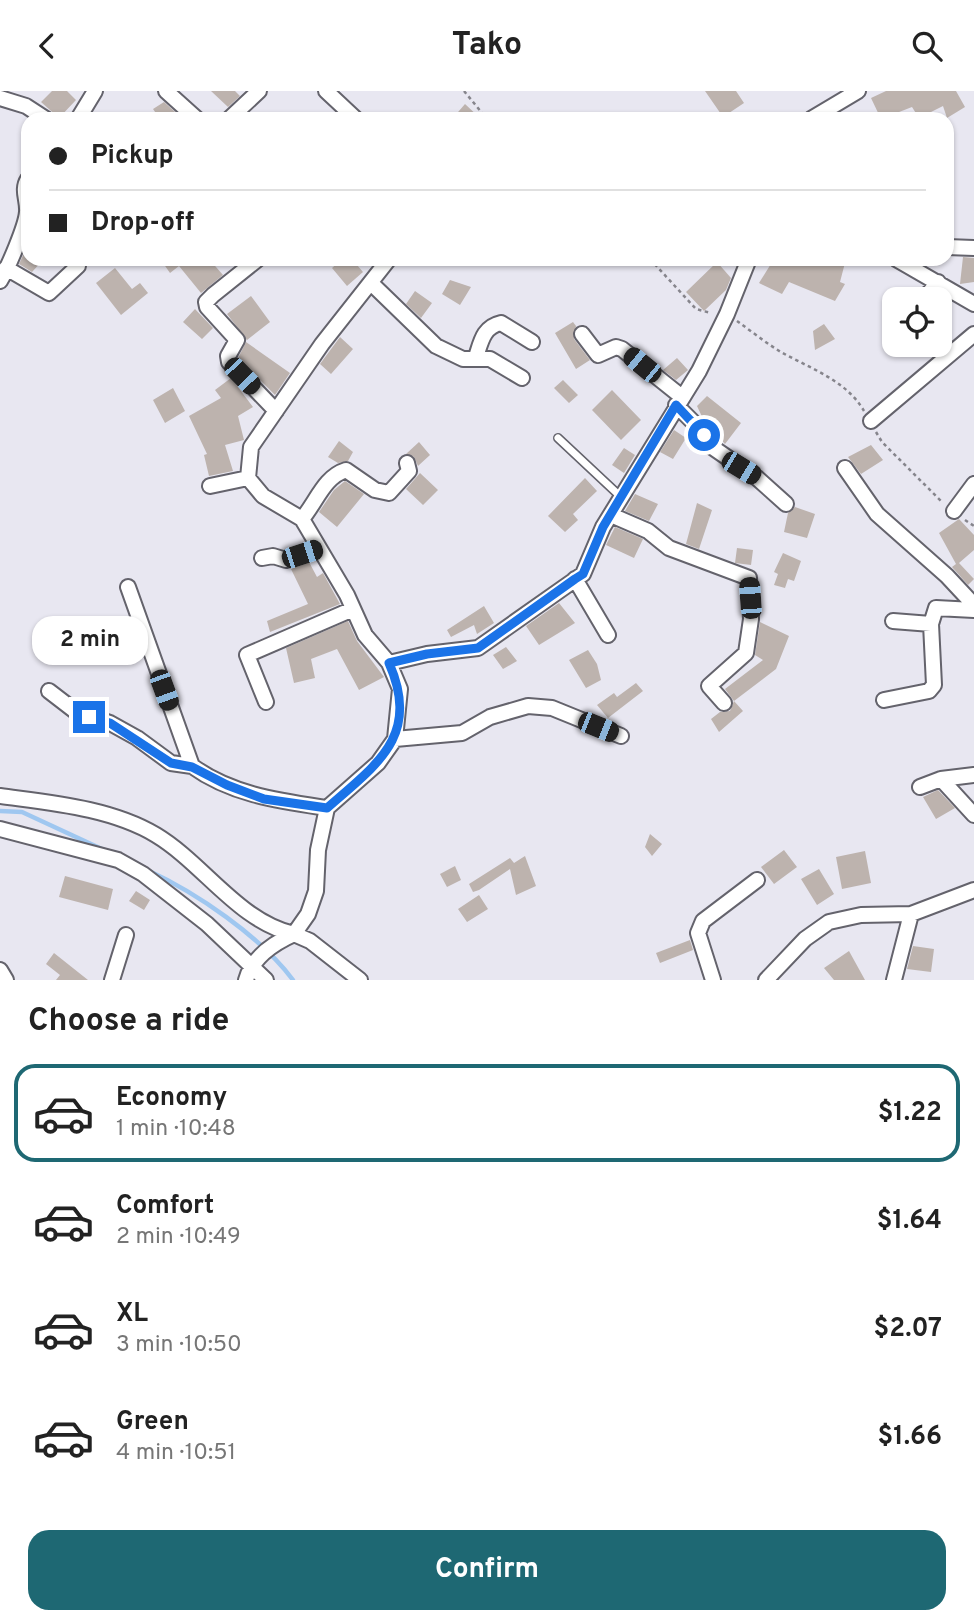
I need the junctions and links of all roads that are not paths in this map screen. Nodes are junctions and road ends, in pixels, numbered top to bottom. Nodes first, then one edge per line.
1 (95, 91) edge
2 (166, 91) edge
3 (259, 91) edge
4 (326, 91) edge
5 (858, 91) edge
6 (0, 98) edge
7 (35, 112) edge
8 (82, 112) edge
9 (189, 112) edge
10 (236, 112) edge
11 (348, 112) edge
12 (823, 112) edge
13 (21, 234) edge
14 (954, 247) edge
15 (974, 248) edge
16 (78, 266) dead end
17 (249, 266) edge
18 (384, 266) edge
19 (746, 266) edge
20 (918, 266) edge
21 (3, 274) edge
22 (938, 282) junction
23 (372, 283) junction
24 (934, 287) edge
25 (974, 304) edge
26 (582, 334) dead end
27 (974, 334) edge
28 (532, 342) dead end
29 (476, 357) junction
30 (522, 378) dead end
31 (679, 401) junction
32 (275, 411) junction
33 (871, 421) road end
34 (558, 438) dead end
35 (407, 463) dead end
36 (845, 468) dead end
37 (248, 478) junction
38 (974, 484) edge
39 (210, 486) dead end
40 (621, 497) junction
41 (786, 504) dead end
42 (954, 511) road end
43 (611, 515) junction
44 (302, 519) junction
45 (318, 549) junction
46 (262, 558) dead end
47 (575, 579) junction
48 (128, 587) dead end
49 (974, 605) edge
50 (353, 609) junction
51 (974, 610) edge
52 (893, 621) dead end
53 (931, 624) junction
54 (608, 635) dead end
55 (389, 663) junction
56 (49, 691) dead end
57 (884, 700) dead end
58 (266, 702) dead end
59 (724, 703) dead end
60 (621, 736) dead end
61 (395, 739) junction
62 (192, 767) junction
63 (974, 775) edge
64 (941, 779) junction
65 (920, 787) dead end
66 (0, 796) edge
67 (327, 808) junction
68 (974, 815) edge
69 (0, 829) edge
70 (757, 880) dead end
71 (974, 890) edge
72 (911, 914) junction
73 (294, 934) junction
74 (127, 935) dead end
75 (0, 970) edge
76 (250, 971) edge
77 (6, 980) edge
78 (112, 980) edge
79 (266, 980) edge
80 (360, 980) edge
81 (713, 980) edge
82 (766, 980) edge
83 (894, 980) edge

1 - 8 street
2 - 9 street
3 - 10 street
4 - 11 street
5 - 12 street
6 - 7 street
13 - 21 street
14 - 15 street
16 - 21 street
17 - 32 street
18 - 23 street
19 - 31 street
20 - 22 street
22 - 24 street
22 - 25 street
23 - 29 street
23 - 32 street
26 - 31 street
27 - 33 street
28 - 29 street
29 - 30 street
31 - 40 street
31 - 41 street
32 - 37 street
34 - 40 lane
35 - 44 street
36 - 49 street
37 - 39 street
37 - 44 street
38 - 42 street
40 - 43 street
43 - 47 street
43 - 59 street
44 - 45 street
45 - 46 street
45 - 50 street
47 - 54 street
47 - 55 street
48 - 62 street
50 - 55 street
50 - 58 street
51 - 53 street
52 - 53 street
53 - 57 street
55 - 61 street
56 - 62 street
60 - 61 street
61 - 67 street
62 - 67 street
63 - 64 street
64 - 65 street
64 - 68 street
66 - 73 street
67 - 73 street
69 - 76 street
70 - 81 street
71 - 72 street
72 - 82 street
72 - 83 street
73 - 76 street
73 - 80 street
74 - 78 street
75 - 77 street
76 - 79 street

